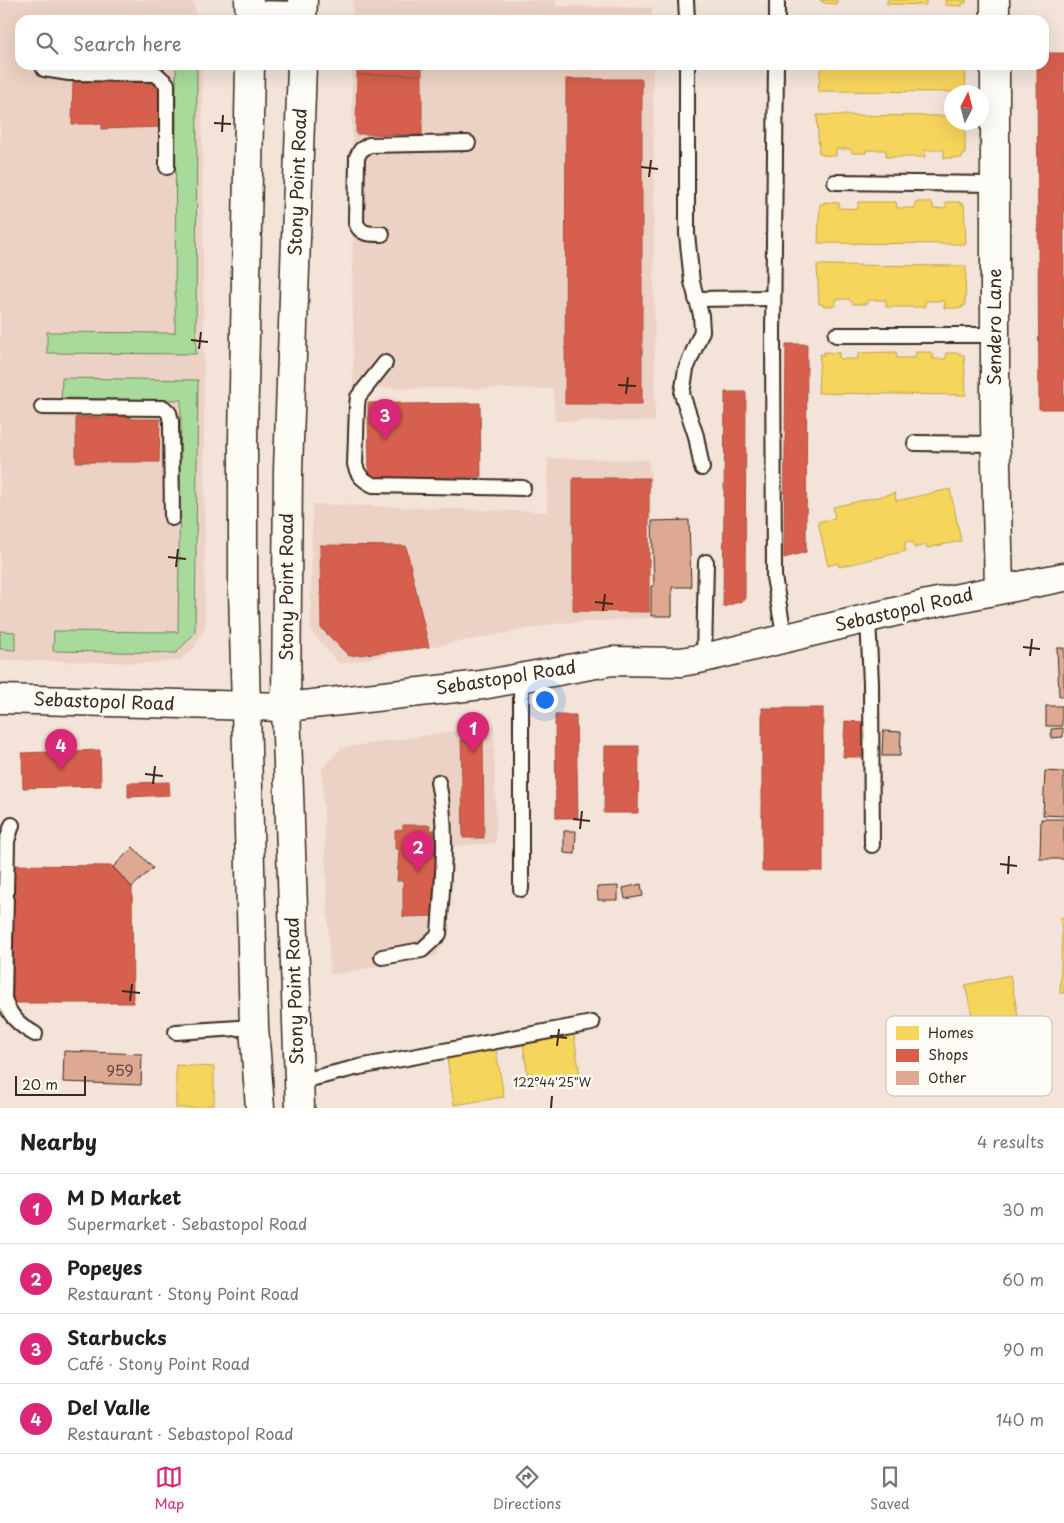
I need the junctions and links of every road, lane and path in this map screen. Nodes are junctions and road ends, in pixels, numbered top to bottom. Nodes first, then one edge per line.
1 (686, 0) edge
2 (777, 0) edge
3 (995, 0) edge
4 (249, 9) edge
5 (303, 10) edge
6 (686, 15) edge
7 (777, 15) edge
8 (995, 15) edge
9 (49, 70) edge
10 (250, 70) edge
11 (302, 70) edge
12 (687, 70) edge
13 (776, 70) edge
14 (995, 70) edge
15 (468, 143) dead end
16 (167, 167) dead end
17 (835, 182) dead end
18 (995, 184) junction
19 (382, 234) dead end
20 (773, 298) junction
21 (696, 299) junction
22 (836, 335) dead end
23 (995, 335) junction
24 (385, 363) dead end
25 (42, 408) dead end
26 (915, 443) dead end
27 (995, 444) junction
28 (702, 468) dead end
29 (523, 488) dead end
30 (172, 518) dead end
31 (706, 562) dead end
32 (1064, 577) edge
33 (999, 589) junction
34 (868, 617) junction
35 (785, 640) junction
36 (704, 658) junction
37 (520, 678) junction
38 (0, 699) edge
39 (247, 707) junction
40 (286, 707) junction
41 (438, 782) dead end
42 (12, 825) dead end
43 (872, 844) dead end
44 (521, 889) dead end
45 (382, 957) dead end
46 (592, 1023) dead end
47 (254, 1027) junction
48 (176, 1032) dead end
49 (35, 1034) dead end
50 (299, 1095) edge
51 (260, 1108) edge
52 (291, 1108) edge

1 - 6 lane
2 - 7 lane
3 - 8 main road
4 - 5 lane
9 - 16 lane
10 - 39 main road
11 - 40 main road, Stony Point Road
12 - 21 lane
13 - 20 lane
14 - 18 main road, Sendero Lane
15 - 19 lane
17 - 18 lane
18 - 23 main road, Sendero Lane
20 - 21 lane
20 - 35 lane
21 - 28 lane
22 - 23 lane
23 - 27 main road, Sendero Lane
24 - 29 lane
25 - 30 lane
26 - 27 lane
27 - 33 main road, Sendero Lane
31 - 36 lane
32 - 33 main road, Sebastopol Road
33 - 34 main road, Sebastopol Road
34 - 35 main road, Sebastopol Road
34 - 43 lane
35 - 36 main road, Sebastopol Road
36 - 37 main road, Sebastopol Road
37 - 40 main road, Sebastopol Road
37 - 44 lane
38 - 39 main road, Sebastopol Road
39 - 40 main road, Sebastopol Road
39 - 47 main road
40 - 50 main road, Stony Point Road
41 - 45 lane
42 - 49 lane
46 - 50 lane
47 - 48 lane
47 - 51 main road
47 - 52 main road

